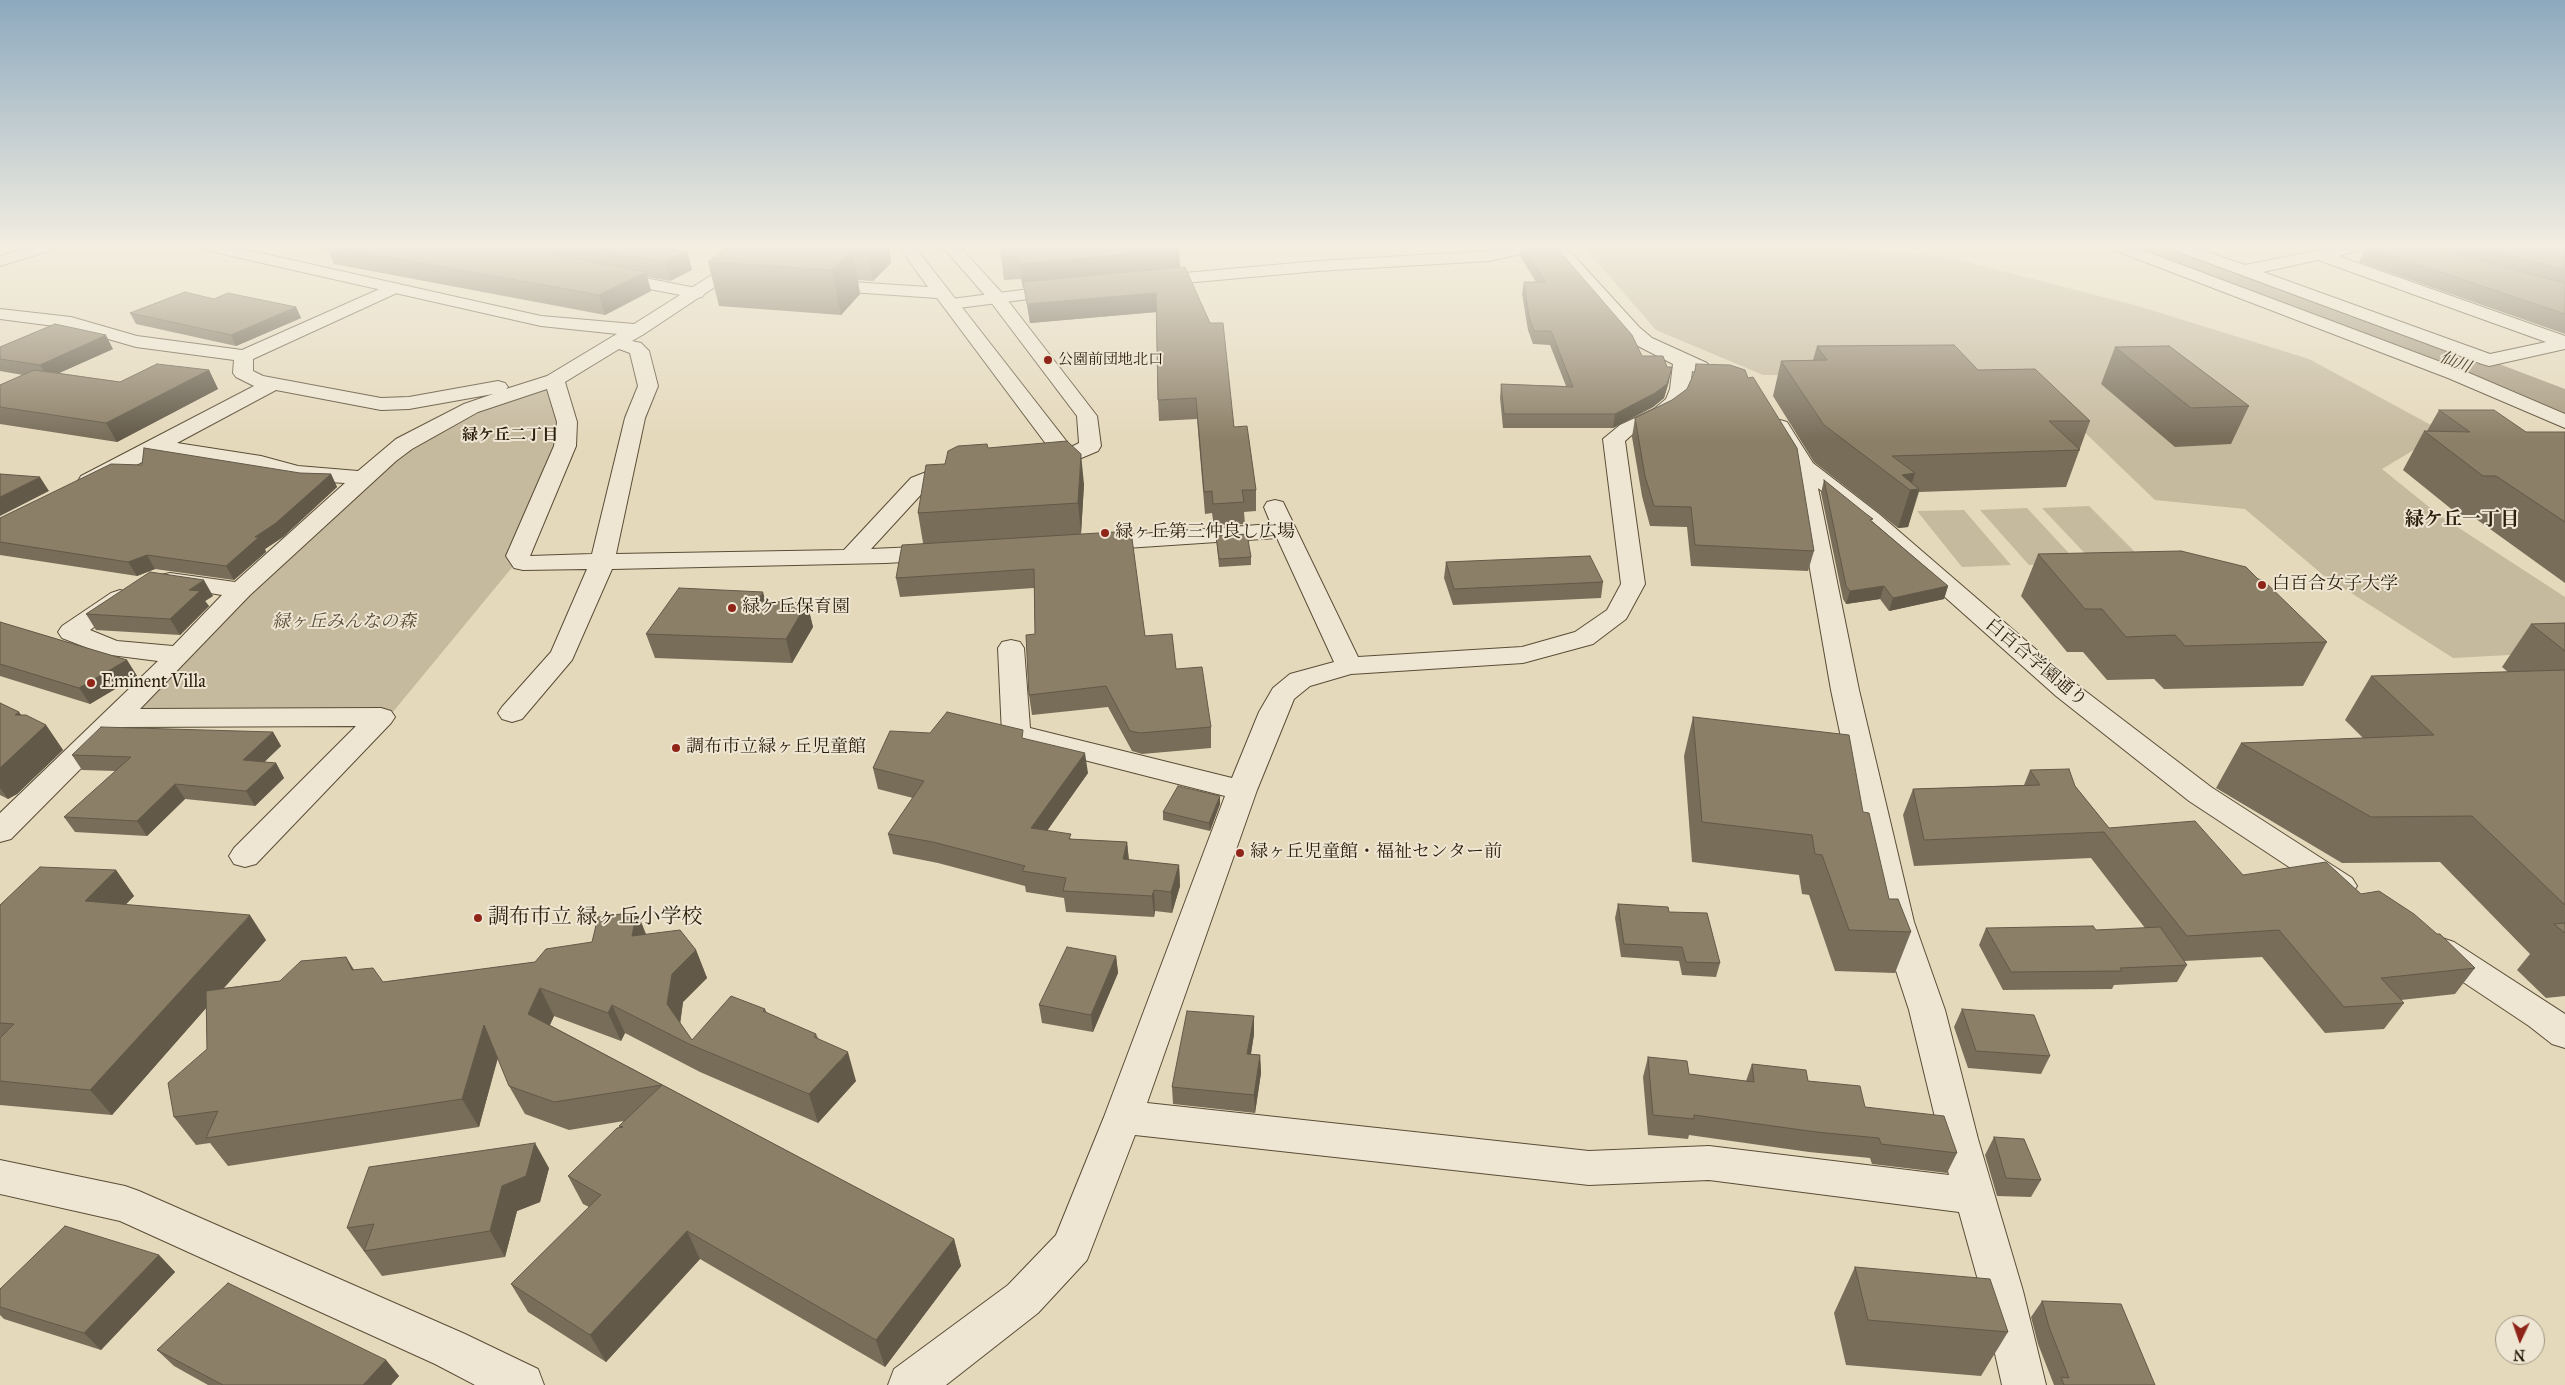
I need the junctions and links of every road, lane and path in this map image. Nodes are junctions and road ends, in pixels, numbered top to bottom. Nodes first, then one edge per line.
1 (341, 312) edge
2 (499, 312) edge
3 (666, 312) edge
4 (957, 312) edge
5 (1007, 312) edge
6 (1615, 312) edge
7 (2297, 312) edge
8 (2356, 312) edge
9 (2480, 312) edge
10 (0, 314) edge
11 (637, 330) junction
12 (615, 342) junction
13 (2565, 342) edge
14 (244, 356) junction
15 (1683, 361) junction
16 (1714, 371) edge
17 (546, 383) junction
18 (272, 385) junction
19 (1770, 406) edge
20 (2565, 422) edge
21 (157, 446) junction
22 (1067, 457) junction
23 (1020, 461) edge
24 (973, 465) edge
25 (1805, 467) junction
26 (362, 478) junction
27 (70, 491) edge
28 (1275, 507) dead end
29 (1286, 530) junction
30 (1074, 544) edge
31 (955, 552) edge
32 (851, 556) junction
33 (603, 560) junction
34 (241, 590) junction
35 (1011, 648) dead end
36 (178, 655) junction
37 (1349, 666) junction
38 (512, 713) dead end
39 (115, 718) junction
40 (1242, 790) junction
41 (0, 831) edge
42 (245, 856) dead end
43 (2367, 902) edge
44 (2417, 935) edge
45 (2565, 1034) edge
46 (1123, 1117) junction
47 (0, 1177) edge
48 (1975, 1196) junction
49 (522, 1385) edge
50 (910, 1385) edge
51 (2024, 1385) edge

1 - 14 street
2 - 11 street
3 - 11 street
4 - 22 street
5 - 22 street
6 - 15 street
7 - 20 street
8 - 13 street
9 - 13 street
10 - 14 street
11 - 12 street
12 - 17 street
12 - 33 street
14 - 18 street
15 - 16 street
15 - 37 street
17 - 18 street
17 - 26 street
17 - 33 street
18 - 21 street
19 - 25 street, 白百合学園通り
21 - 26 street
21 - 27 street
22 - 23 street
24 - 32 street
25 - 43 street, 白百合学園通り
25 - 48 street
26 - 34 street
28 - 29 street
29 - 30 street
29 - 37 street
31 - 32 street
32 - 33 street
33 - 38 street
34 - 36 street
34 - 36 street
35 - 40 street
36 - 39 street
37 - 40 street
39 - 41 street
39 - 42 street
40 - 46 street
44 - 45 street
46 - 48 street
46 - 50 street
47 - 49 street
48 - 51 street

